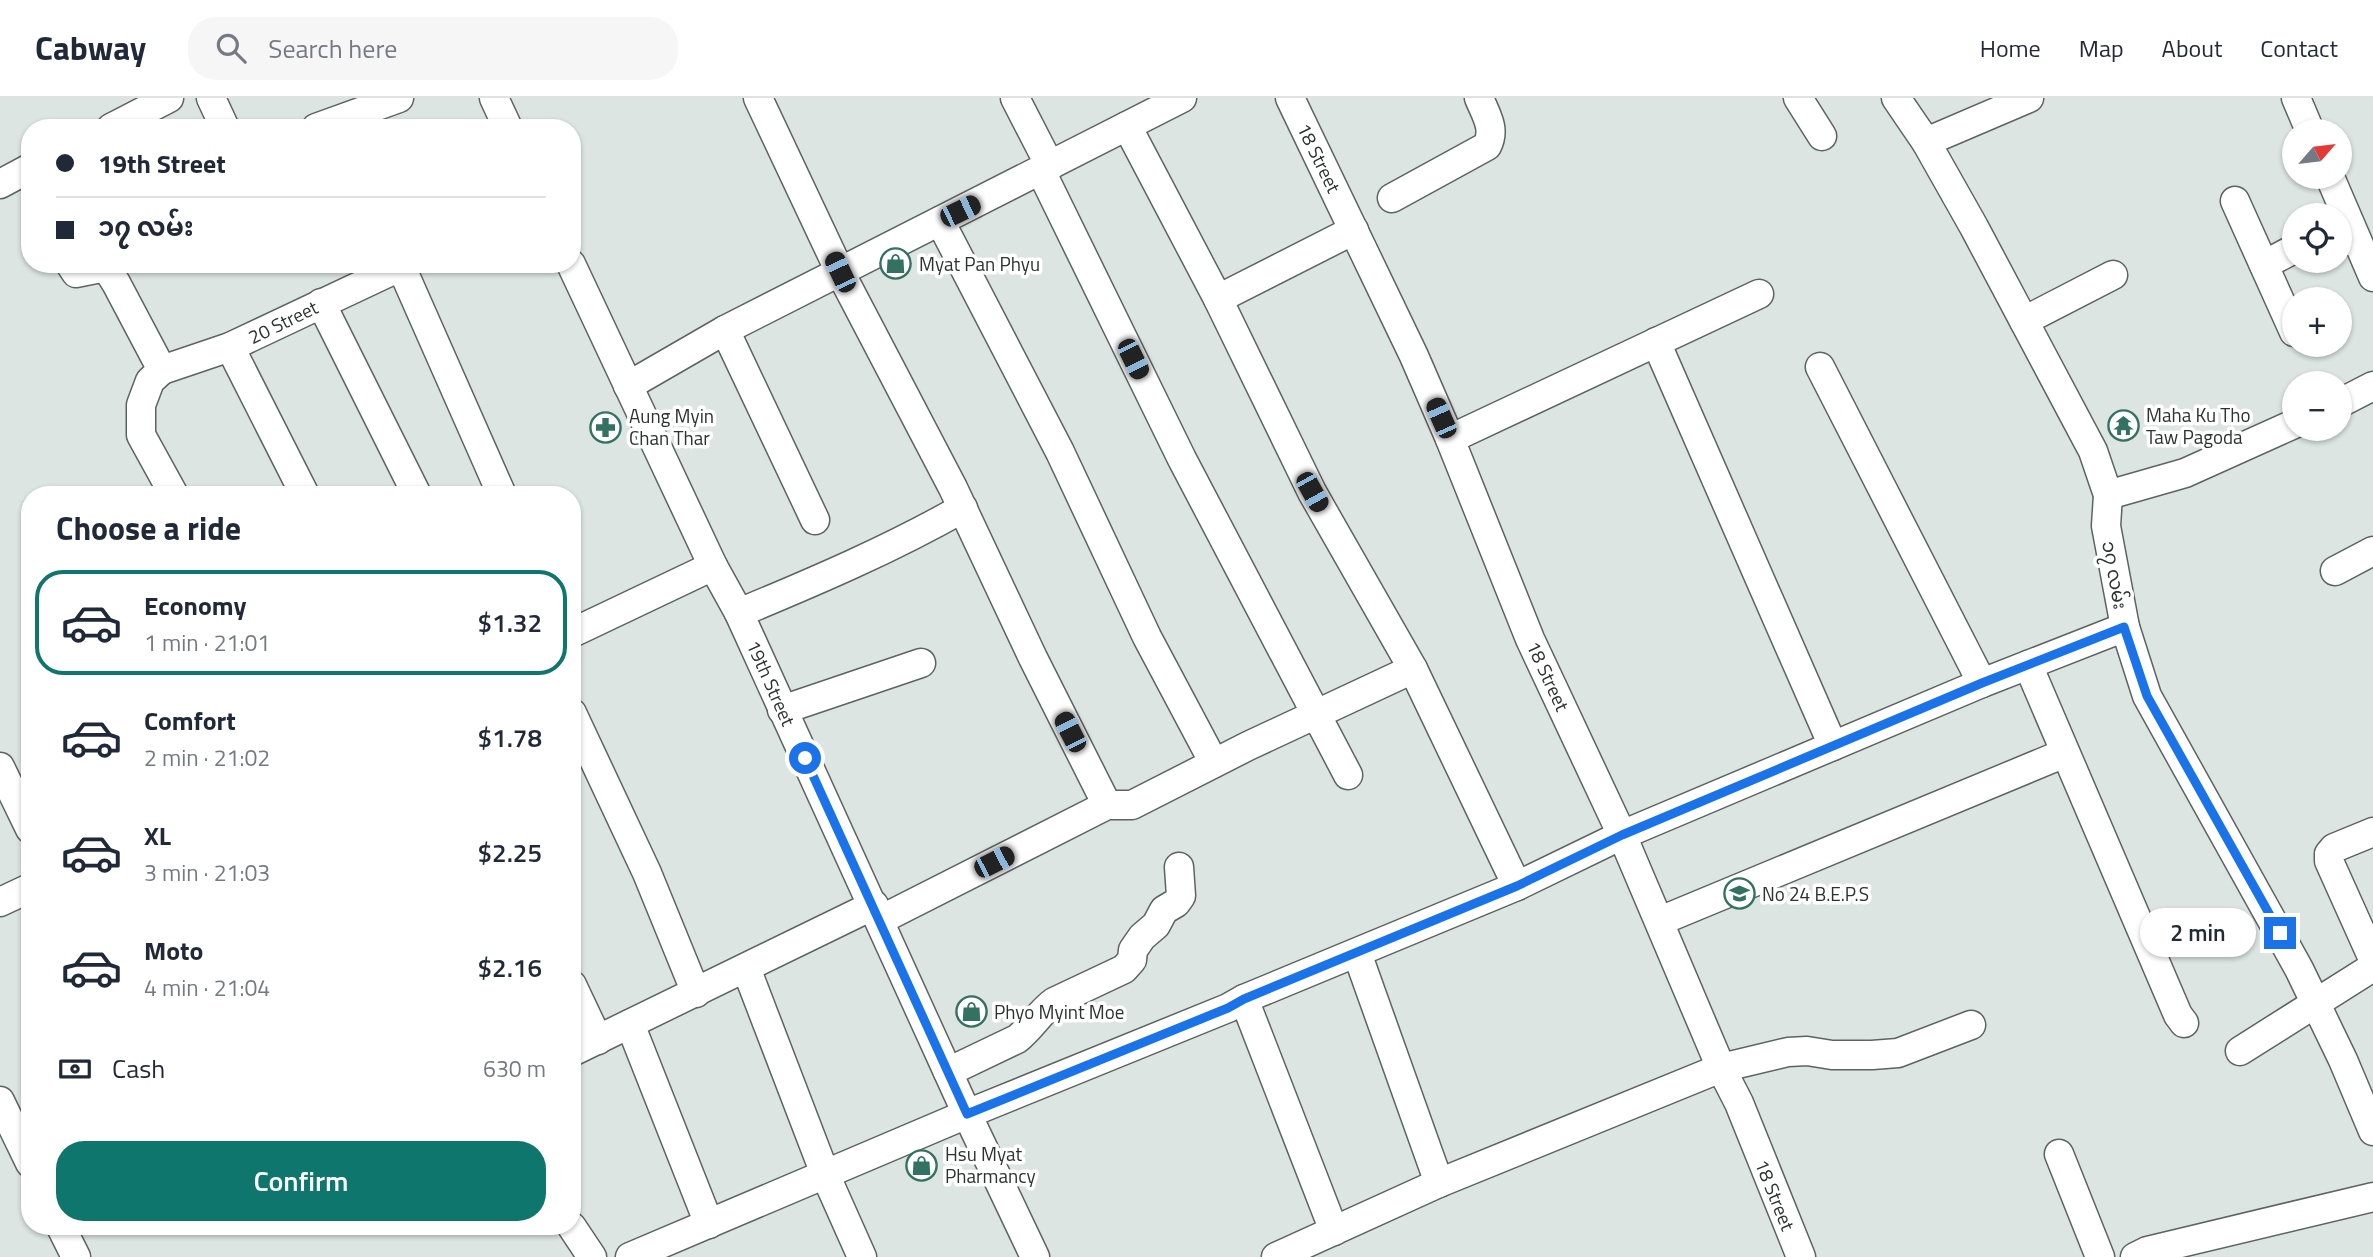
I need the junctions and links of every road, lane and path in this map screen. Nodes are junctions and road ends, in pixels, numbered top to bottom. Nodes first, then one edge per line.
1 (169, 98) edge
2 (211, 98) edge
3 (399, 98) edge
4 (494, 98) edge
5 (758, 98) edge
6 (1015, 98) edge
7 (1182, 98) edge
8 (1290, 98) edge
9 (1479, 98) edge
10 (1798, 98) edge
11 (1896, 98) edge
12 (2029, 98) edge
13 (2296, 98) edge
14 (128, 119) edge
15 (221, 119) edge
16 (346, 119) edge
17 (504, 119) edge
18 (2305, 119) edge
19 (1126, 126) junction
20 (1822, 136) dead end
21 (1926, 142) junction
22 (1046, 168) junction
23 (1392, 198) dead end
24 (2235, 201) dead end
25 (940, 221) junction
26 (1354, 230) junction
27 (2352, 237) edge
28 (2282, 255) edge
29 (2264, 265) junction
30 (840, 272) junction
31 (110, 273) edge
32 (385, 273) edge
33 (405, 273) edge
34 (575, 273) edge
35 (2113, 275) dead end
36 (2373, 277) edge
37 (1759, 294) dead end
38 (1218, 299) junction
39 (321, 303) junction
40 (2282, 305) edge
41 (2024, 321) junction
42 (725, 330) junction
43 (1656, 342) junction
44 (230, 347) junction
45 (1820, 367) dead end
46 (162, 370) junction
47 (628, 386) junction
48 (2373, 386) edge
49 (2352, 397) edge
50 (2282, 429) edge
51 (1450, 439) junction
52 (169, 486) edge
53 (300, 486) edge
54 (412, 486) edge
55 (498, 486) edge
56 (2108, 495) junction
57 (963, 508) junction
58 (815, 520) dead end
59 (2373, 551) edge
60 (713, 566) junction
61 (2335, 571) dead end
62 (739, 613) junction
63 (2124, 627) junction
64 (581, 629) edge
65 (921, 663) dead end
66 (2028, 665) junction
67 (1413, 669) junction
68 (1982, 683) junction
69 (782, 710) junction
70 (1317, 714) junction
71 (581, 732) edge
72 (1833, 746) junction
73 (2065, 753) junction
74 (1214, 763) junction
75 (0, 767) edge
76 (1348, 775) dead end
77 (1107, 805) junction
78 (21, 810) edge
79 (2373, 832) edge
80 (1622, 835) junction
81 (1180, 867) dead end
82 (1517, 886) junction
83 (21, 892) edge
84 (0, 902) edge
85 (877, 912) junction
86 (1660, 920) junction
87 (1357, 953) junction
88 (2373, 959) edge
89 (2373, 967) edge
90 (746, 968) junction
91 (696, 993) junction
92 (1244, 999) junction
93 (2315, 1003) junction
94 (581, 1004) edge
95 (2183, 1023) dead end
96 (630, 1024) junction
97 (1971, 1025) dead end
98 (598, 1040) junction
99 (581, 1048) edge
100 (2240, 1051) dead end
101 (1721, 1068) junction
102 (948, 1072) junction
103 (2, 1112) edge
104 (967, 1114) junction
105 (2373, 1131) edge
106 (21, 1147) edge
107 (2059, 1154) dead end
108 (825, 1174) junction
109 (1439, 1183) junction
110 (2373, 1197) edge
111 (709, 1224) junction
112 (1335, 1231) junction
113 (65, 1235) edge
114 (577, 1235) edge
115 (76, 1257) edge
116 (592, 1257) edge
117 (630, 1257) edge
118 (862, 1257) edge
119 (1035, 1257) edge
120 (1276, 1257) edge
121 (1801, 1257) edge
122 (2099, 1257) edge
123 (2135, 1257) edge

1 - 14 street
2 - 15 street
3 - 16 street
4 - 17 street
5 - 30 street
6 - 22 street
7 - 19 street
8 - 26 street, 18 Street
9 - 23 street
10 - 20 street
11 - 21 street, ၁၇ လမ်း
12 - 21 street
13 - 18 street
19 - 22 street
19 - 38 street
21 - 41 street, ၁၇ လမ်း
22 - 25 street
22 - 70 street
24 - 29 street
25 - 30 street
25 - 74 street
26 - 38 street
26 - 51 street, 18 Street
27 - 36 street
28 - 29 street
29 - 40 street
30 - 42 street
30 - 57 street
31 - 46 street
32 - 39 street, 20 Street
33 - 55 street
34 - 47 street, 19th Street
35 - 41 street
37 - 43 street
38 - 67 street
39 - 44 street, 20 Street
39 - 54 street
41 - 56 street, ၁၇ လမ်း
42 - 47 street
42 - 58 street
43 - 51 street
43 - 72 street
44 - 46 street, 20 Street
44 - 53 street
45 - 68 street
46 - 52 street
47 - 60 street, 19th Street
48 - 49 street
50 - 56 street
51 - 80 street, 18 Street
56 - 63 street, ၁၇ လမ်း
57 - 62 street
57 - 77 street
59 - 61 street
60 - 62 street, 19th Street
60 - 64 street
62 - 69 street, 19th Street
63 - 66 street
63 - 93 street, ၁၇ လမ်း
65 - 69 street
66 - 68 street
66 - 73 street
67 - 70 street
67 - 82 street
68 - 72 street
69 - 85 street, 19th Street
70 - 74 street
70 - 76 street
71 - 91 street
72 - 80 street
73 - 86 street
73 - 95 street
74 - 77 street
75 - 78 street
77 - 85 street
79 - 88 street
80 - 82 street
80 - 86 street, 18 Street
81 - 102 street
82 - 87 street
83 - 84 street
85 - 90 street
85 - 102 street, 19th Street
86 - 101 street, 18 Street
87 - 92 street
87 - 109 street
89 - 93 street
90 - 91 street
90 - 108 street
91 - 96 street
92 - 104 street
92 - 112 street
93 - 100 street
93 - 105 street, ၁၇ လမ်း
94 - 98 street
96 - 98 street
96 - 111 street
97 - 101 street
98 - 99 street
101 - 109 street
101 - 121 street, 18 Street
102 - 104 street, 19th Street
103 - 106 street
104 - 108 street
104 - 119 street, 19th Street
107 - 122 street
108 - 111 street
108 - 118 street
109 - 112 street
110 - 123 street
111 - 117 street
112 - 120 street
113 - 115 street
114 - 116 street

